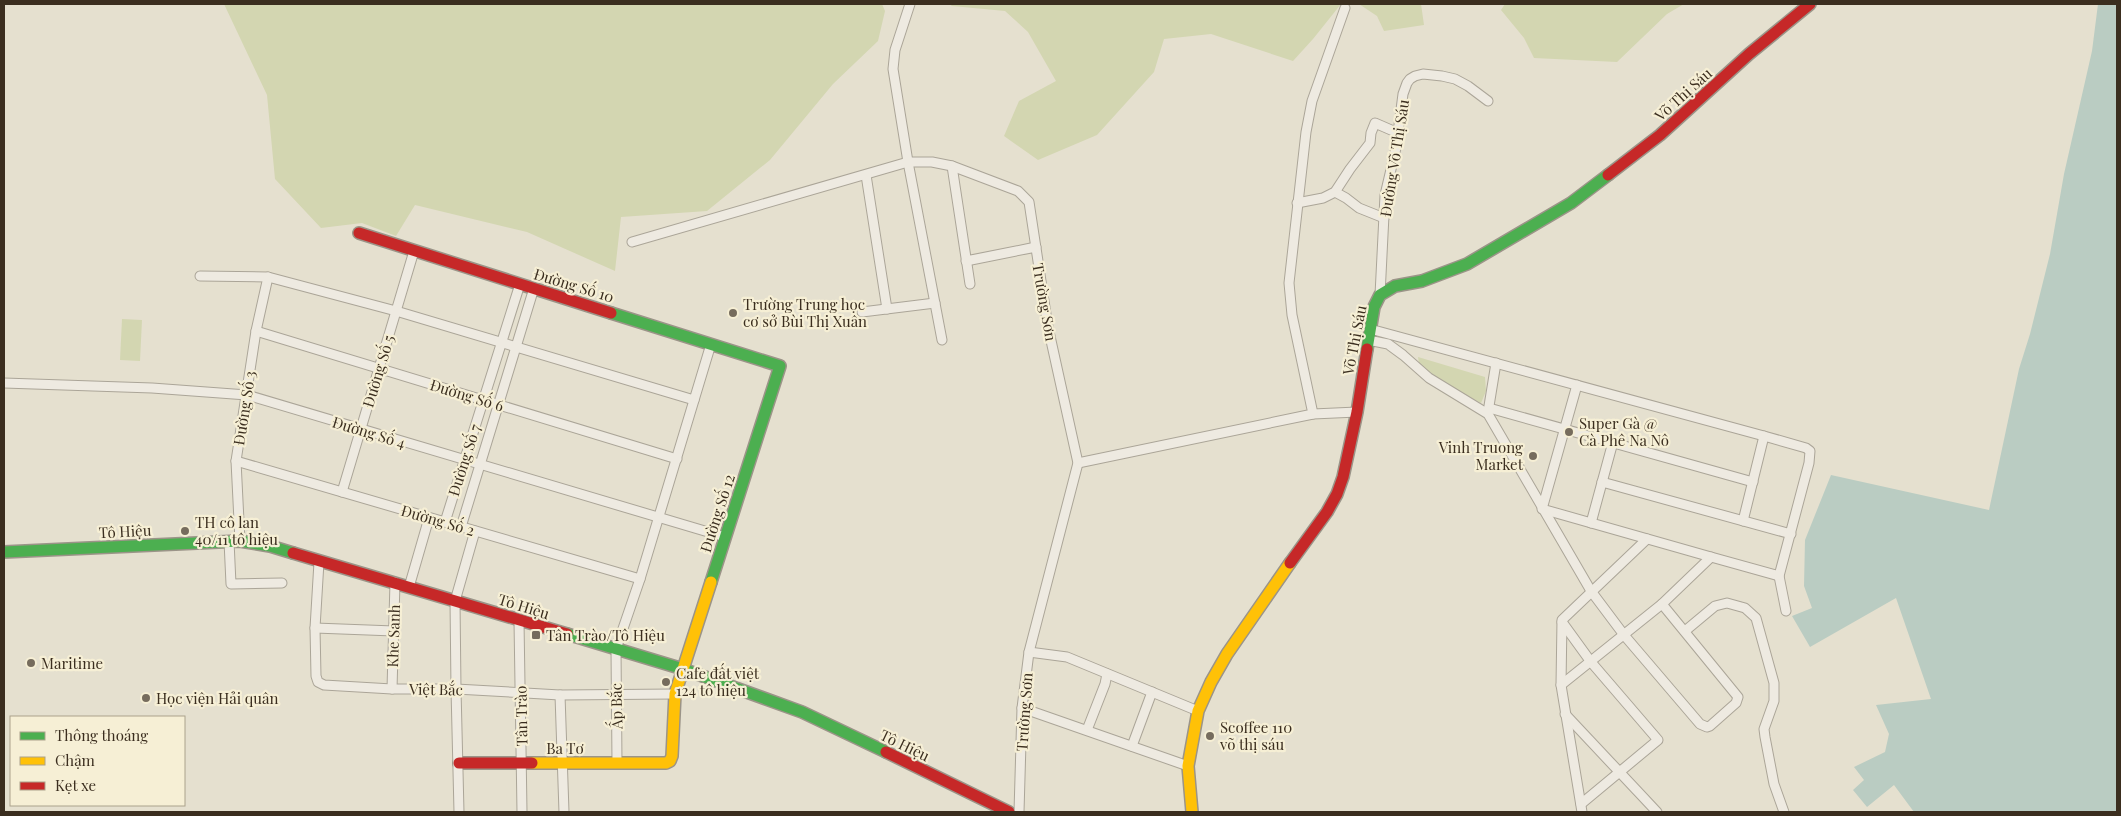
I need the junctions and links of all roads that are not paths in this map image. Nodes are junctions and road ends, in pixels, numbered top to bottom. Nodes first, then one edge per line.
1 (910, 4) edge
2 (1810, 4) edge
3 (1345, 8) dead end
4 (1488, 101) dead end
5 (1398, 133) junction
6 (908, 162) junction
7 (952, 166) junction
8 (866, 175) junction
9 (1335, 192) junction
10 (1297, 203) junction
11 (1384, 218) junction
12 (359, 233) dead end
13 (632, 242) dead end
14 (1036, 247) junction
15 (414, 251) junction
16 (966, 261) junction
17 (200, 276) dead end
18 (268, 277) junction
19 (520, 284) junction
20 (970, 284) dead end
21 (534, 288) junction
22 (1380, 295) junction
23 (935, 303) junction
24 (887, 309) junction
25 (396, 311) junction
26 (862, 312) dead end
27 (256, 331) junction
28 (1369, 334) junction
29 (942, 340) dead end
30 (501, 342) junction
31 (711, 344) junction
32 (516, 347) junction
33 (1496, 363) junction
34 (780, 366) joint
35 (379, 368) junction
36 (4, 383) edge
37 (1577, 385) junction
38 (247, 395) junction
39 (483, 400) junction
40 (694, 400) junction
41 (498, 405) junction
42 (1488, 411) junction
43 (1357, 412) junction
44 (1314, 414) junction
45 (1565, 428) junction
46 (361, 429) junction
47 (1764, 436) junction
48 (1613, 442) junction
49 (677, 459) junction
50 (464, 460) junction
51 (236, 461) junction
52 (1078, 463) junction
53 (480, 466) junction
54 (1602, 482) junction
55 (1753, 482) junction
56 (342, 492) junction
57 (1542, 509) junction
58 (430, 518) junction
59 (659, 518) junction
60 (1743, 521) junction
61 (444, 522) junction
62 (1591, 523) junction
63 (462, 527) junction
64 (476, 531) junction
65 (1790, 534) junction
66 (725, 537) junction
67 (1647, 539) junction
68 (235, 541) junction
69 (4, 552) edge
70 (1711, 557) junction
71 (319, 562) junction
72 (1779, 576) junction
73 (640, 580) junction
74 (395, 582) junction
75 (282, 583) dead end
76 (410, 587) junction
77 (1591, 592) junction
78 (455, 601) junction
79 (1662, 604) junction
80 (1786, 612) dead end
81 (519, 621) junction
82 (1562, 622) junction
83 (315, 628) junction
84 (394, 630) junction
85 (1685, 631) junction
86 (1624, 635) junction
87 (616, 649) junction
88 (1029, 652) junction
89 (1591, 662) junction
90 (683, 669) junction
91 (1107, 674) junction
92 (1561, 685) junction
93 (392, 689) junction
94 (456, 689) junction
95 (1152, 692) junction
96 (520, 693) junction
97 (675, 694) junction
98 (560, 695) junction
99 (616, 695) junction
100 (1022, 708) junction
101 (1198, 711) junction
102 (1565, 714) junction
103 (1087, 730) junction
104 (1132, 746) junction
105 (670, 761) joint
106 (521, 763) junction
107 (561, 763) junction
108 (617, 763) junction
109 (459, 764) junction
110 (1188, 766) junction
111 (1621, 773) junction
112 (1581, 808) edge
113 (459, 812) edge
114 (522, 812) edge
115 (564, 812) edge
116 (1009, 812) edge
117 (1019, 812) edge
118 (1192, 812) edge
119 (1657, 812) edge
120 (1784, 812) edge

1 - 6 street
2 - 22 street, Võ Thị Sáu
3 - 10 street
4 - 5 street, Đường Võ Thị Sáu
5 - 9 street
5 - 11 street, Đường Võ Thị Sáu
6 - 7 street, Trường Sơn
6 - 8 street, Trường Sơn
6 - 23 street
7 - 14 street, Trường Sơn
7 - 16 street
8 - 13 street, Trường Sơn
8 - 24 street
9 - 10 street
9 - 11 street
10 - 44 street
11 - 22 street, Đường Võ Thị Sáu
12 - 15 street, Đường Số 10
14 - 16 street
14 - 52 street, Trường Sơn
15 - 19 street, Đường Số 10
15 - 25 street, Đường Số 5
16 - 20 street
17 - 18 street
18 - 25 street
18 - 27 street, Đường Số 3
19 - 21 street, Đường Số 10
19 - 30 street, Đường Số 7
21 - 31 street, Đường Số 10
21 - 32 street, Đường Số 7
22 - 28 street, Võ Thị Sáu
23 - 24 street
23 - 29 street
24 - 26 street
25 - 30 street
25 - 35 street, Đường Số 5
27 - 35 street, Đường Số 6
27 - 38 street, Đường Số 3
28 - 33 street
28 - 42 street
28 - 43 street, Võ Thị Sáu
30 - 32 street
30 - 39 street, Đường Số 7
31 - 34 street, Đường Số 10
31 - 40 street, Ấp Bắc
32 - 40 street
32 - 41 street, Đường Số 7
33 - 37 street
33 - 42 street
34 - 66 street, Đường Số 12
35 - 39 street, Đường Số 6
35 - 46 street, Đường Số 5
36 - 38 street, Đường Số 4
37 - 45 street
37 - 47 street
38 - 46 street, Đường Số 4
38 - 51 street, Đường Số 3
39 - 41 street, Đường Số 6
39 - 50 street, Đường Số 7
40 - 49 street, Ấp Bắc
41 - 49 street, Đường Số 6
41 - 53 street, Đường Số 7
42 - 45 street
42 - 57 street
43 - 44 street
43 - 101 street, Võ Thị Sáu
44 - 52 street
45 - 48 street
45 - 57 street
46 - 50 street, Đường Số 4
46 - 56 street, Đường Số 5
47 - 55 street
47 - 65 street
48 - 54 street
48 - 55 street
49 - 59 street, Ấp Bắc
50 - 53 street, Đường Số 4
50 - 61 street, Đường Số 7
51 - 56 street, Đường Số 2
51 - 68 street, Đường Số 3
52 - 88 street, Trường Sơn
53 - 59 street, Đường Số 4
53 - 63 street, Đường Số 7
54 - 60 street
54 - 62 street
55 - 60 street
56 - 58 street, Đường Số 2
57 - 62 street
57 - 77 street
58 - 61 street, Đường Số 2
58 - 76 street
59 - 66 street, Đường Số 4
59 - 73 street, Ấp Bắc
60 - 65 street
61 - 63 street, Đường Số 2
62 - 67 street
63 - 64 street, Đường Số 2
64 - 73 street, Đường Số 2
64 - 78 street
65 - 72 street
66 - 90 street, Đường Số 12
67 - 70 street
67 - 77 street
68 - 69 street, Tô Hiệu
68 - 71 street, Tô Hiệu
68 - 75 street, Đường Số 3
70 - 72 street
70 - 79 street
71 - 74 street, Tô Hiệu
71 - 83 street, Việt Bắc
72 - 80 street
73 - 87 street, Ấp Bắc
74 - 76 street, Tô Hiệu
74 - 84 street, Khe Sanh
76 - 78 street, Tô Hiệu
77 - 82 street
77 - 86 street
78 - 81 street, Tô Hiệu
78 - 94 street
79 - 85 street
79 - 86 street
81 - 87 street, Tô Hiệu
81 - 96 street, Tân Trào
82 - 89 street
82 - 92 street
83 - 84 street
83 - 93 street, Việt Bắc
84 - 93 street, Khe Sanh
85 - 86 street
85 - 120 street
86 - 89 street
87 - 90 street, Tô Hiệu
87 - 99 street, Ấp Bắc
88 - 91 street
88 - 100 street, Trường Sơn
89 - 92 street
89 - 111 street
90 - 97 street, Đường Số 12
90 - 116 street, Tô Hiệu
91 - 95 street
91 - 103 street
92 - 102 street
93 - 94 street, Việt Bắc
94 - 96 street, Việt Bắc
94 - 109 street
95 - 101 street
95 - 104 street
96 - 98 street, Việt Bắc
96 - 106 street, Tân Trào
97 - 99 street, Việt Bắc
97 - 105 street, Đường Số 12
98 - 99 street, Việt Bắc
98 - 107 street
99 - 108 street, Ấp Bắc
100 - 103 street
100 - 117 street, Trường Sơn
101 - 110 street, Võ Thị Sáu
102 - 111 street
102 - 112 street
103 - 104 street
104 - 110 street
105 - 108 street, Ba Tơ
106 - 107 street, Ba Tơ
106 - 109 street, Ba Tơ
106 - 114 street, Tân Trào
107 - 108 street, Ba Tơ
107 - 115 street
109 - 113 street
110 - 118 street, Võ Thị Sáu
111 - 112 street
111 - 119 street

